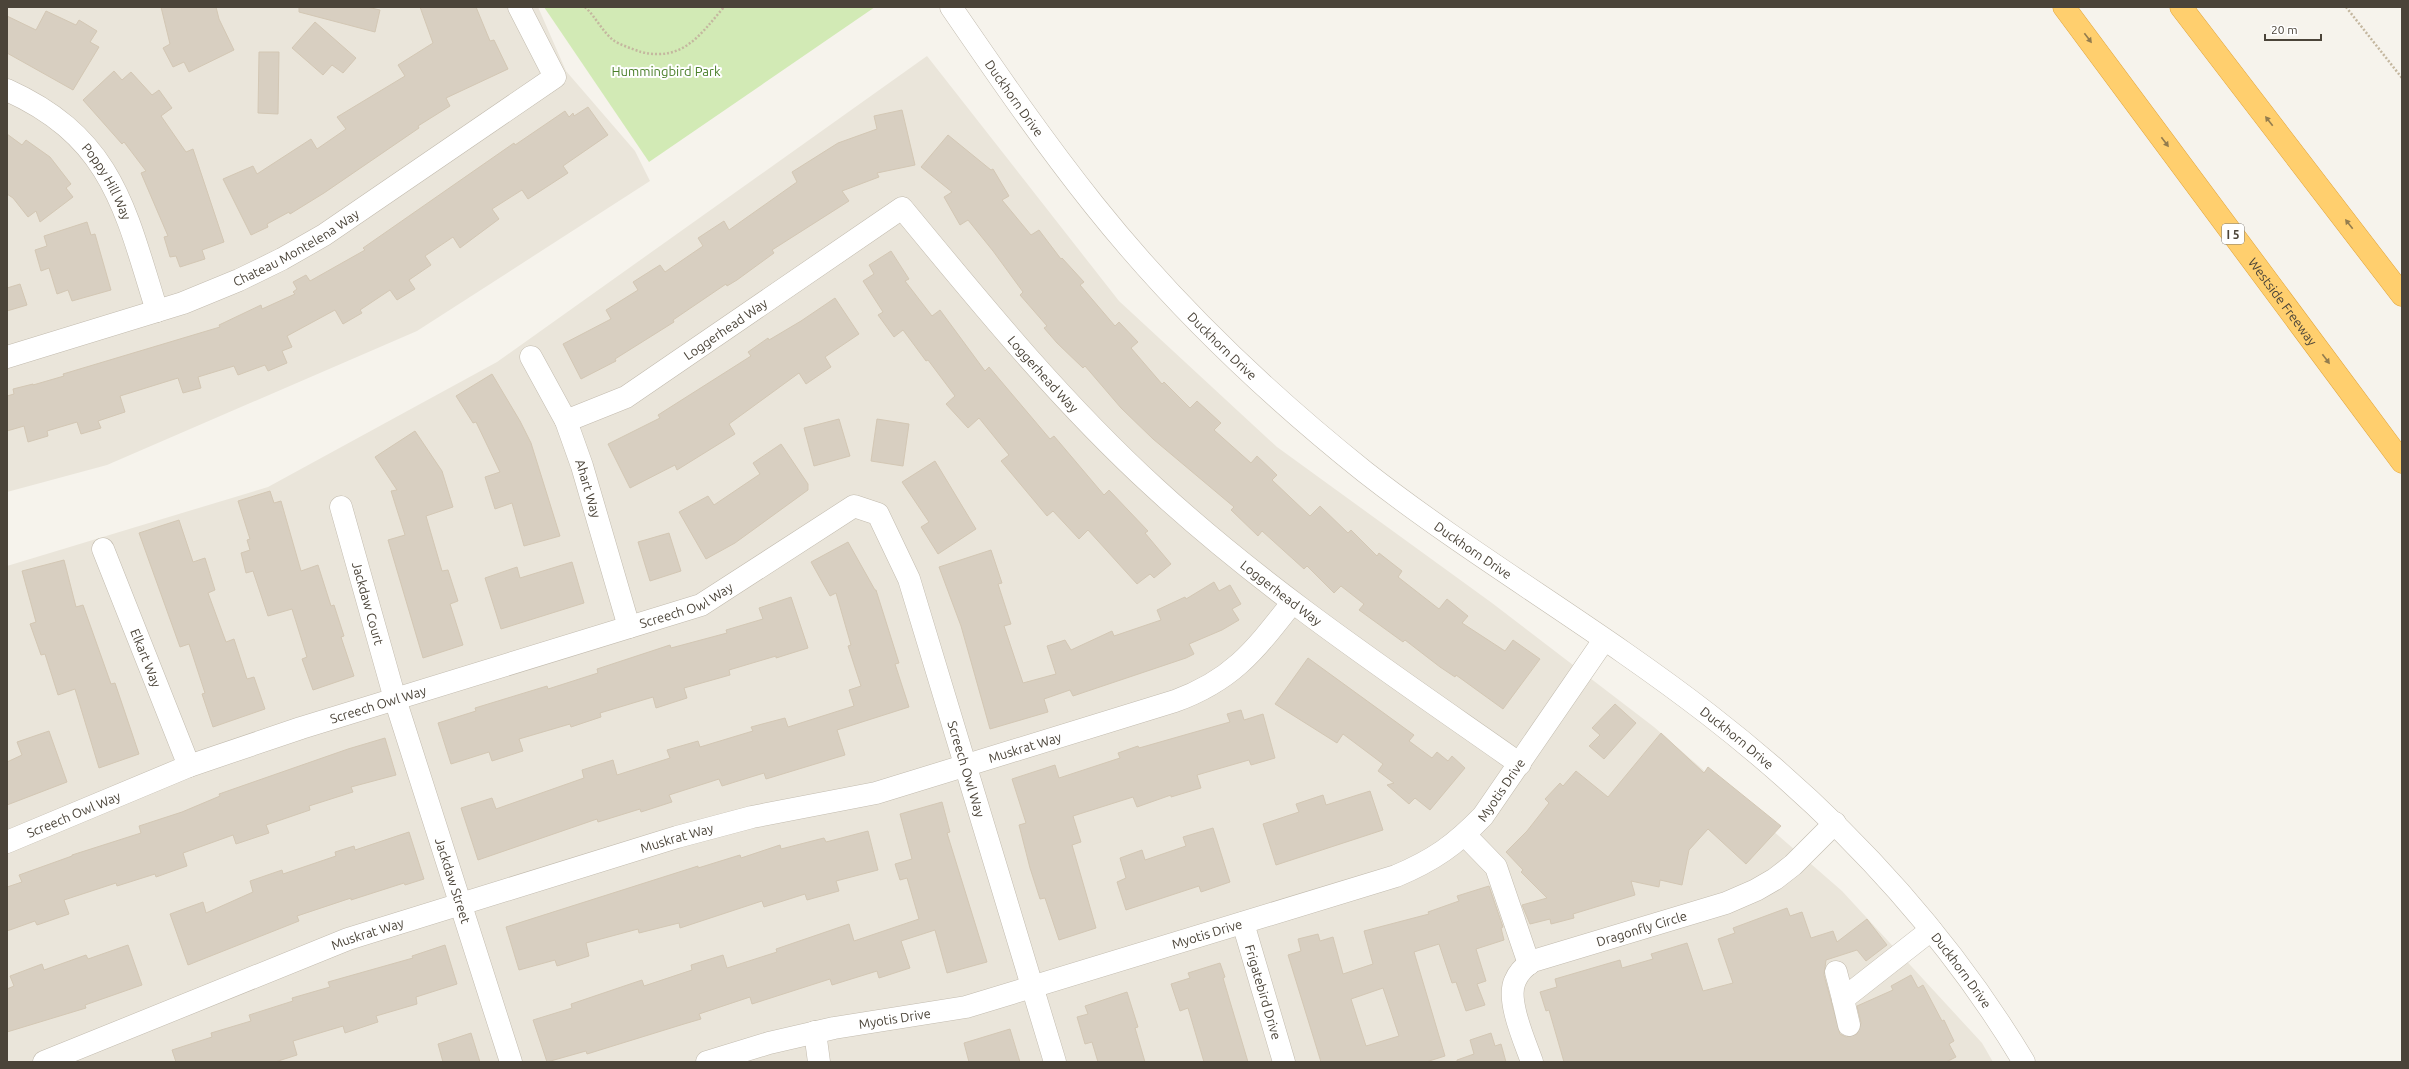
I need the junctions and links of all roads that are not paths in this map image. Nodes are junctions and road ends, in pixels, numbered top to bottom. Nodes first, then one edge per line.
1 (519, 7) edge
2 (951, 7) edge
3 (2064, 7) edge
4 (2181, 7) edge
5 (7, 90) edge
6 (2373, 254) junction
7 (2402, 291) edge
8 (2402, 295) edge
9 (157, 311) junction
10 (7, 357) edge
11 (531, 357) dead end
12 (566, 421) junction
13 (2402, 462) edge
14 (341, 507) dead end
15 (103, 549) dead end
16 (1292, 603) junction
17 (629, 627) junction
18 (1604, 640) junction
19 (396, 699) junction
20 (1520, 764) junction
21 (189, 766) junction
22 (965, 766) junction
23 (1835, 823) junction
24 (1465, 835) junction
25 (7, 842) edge
26 (462, 904) junction
27 (1243, 923) junction
28 (1931, 930) junction
29 (1529, 964) junction
30 (1836, 972) dead end
31 (1033, 987) junction
32 (1843, 999) junction
33 (1849, 1025) dead end
34 (815, 1032) junction
35 (2016, 1059) edge
36 (44, 1062) edge
37 (511, 1062) edge
38 (707, 1062) edge
39 (819, 1062) edge
40 (1055, 1062) edge
41 (1284, 1062) edge
42 (1532, 1062) edge

1 - 9 street, Chateau Montelena Way
2 - 18 street, Duckhorn Drive
3 -> 13 highway, Westside Freeway / I 5
6 -> 4 highway
5 - 9 street, Poppy Hill Way
6 - 7 highway
6 - 8 highway
9 - 10 street, Chateau Montelena Way
11 - 12 street, Ahart Way
12 - 16 street, Loggerhead Way
12 - 17 street, Ahart Way
14 - 19 street, Jackdaw Court
15 - 21 street, Elkart Way
16 - 20 street, Loggerhead Way
16 - 22 street, Muskrat Way
17 - 19 street, Screech Owl Way
17 - 22 street, Screech Owl Way
18 - 20 street, Myotis Drive
18 - 23 street, Duckhorn Drive
19 - 21 street, Screech Owl Way
19 - 26 street, Jackdaw Street
20 - 24 street, Myotis Drive
21 - 25 street, Screech Owl Way
22 - 26 street, Muskrat Way
22 - 31 street, Screech Owl Way
23 - 28 street, Duckhorn Drive
23 - 29 street, Dragonfly Circle
24 - 27 street, Myotis Drive
24 - 29 street
26 - 36 street, Muskrat Way
26 - 37 street, Jackdaw Street
27 - 31 street, Myotis Drive
27 - 41 street, Frigatebird Drive
28 - 32 street
28 - 35 street, Duckhorn Drive
29 - 42 street
30 - 32 street
31 - 34 street, Myotis Drive
31 - 40 street, Screech Owl Way
32 - 33 street
34 - 38 street, Myotis Drive
34 - 39 street

